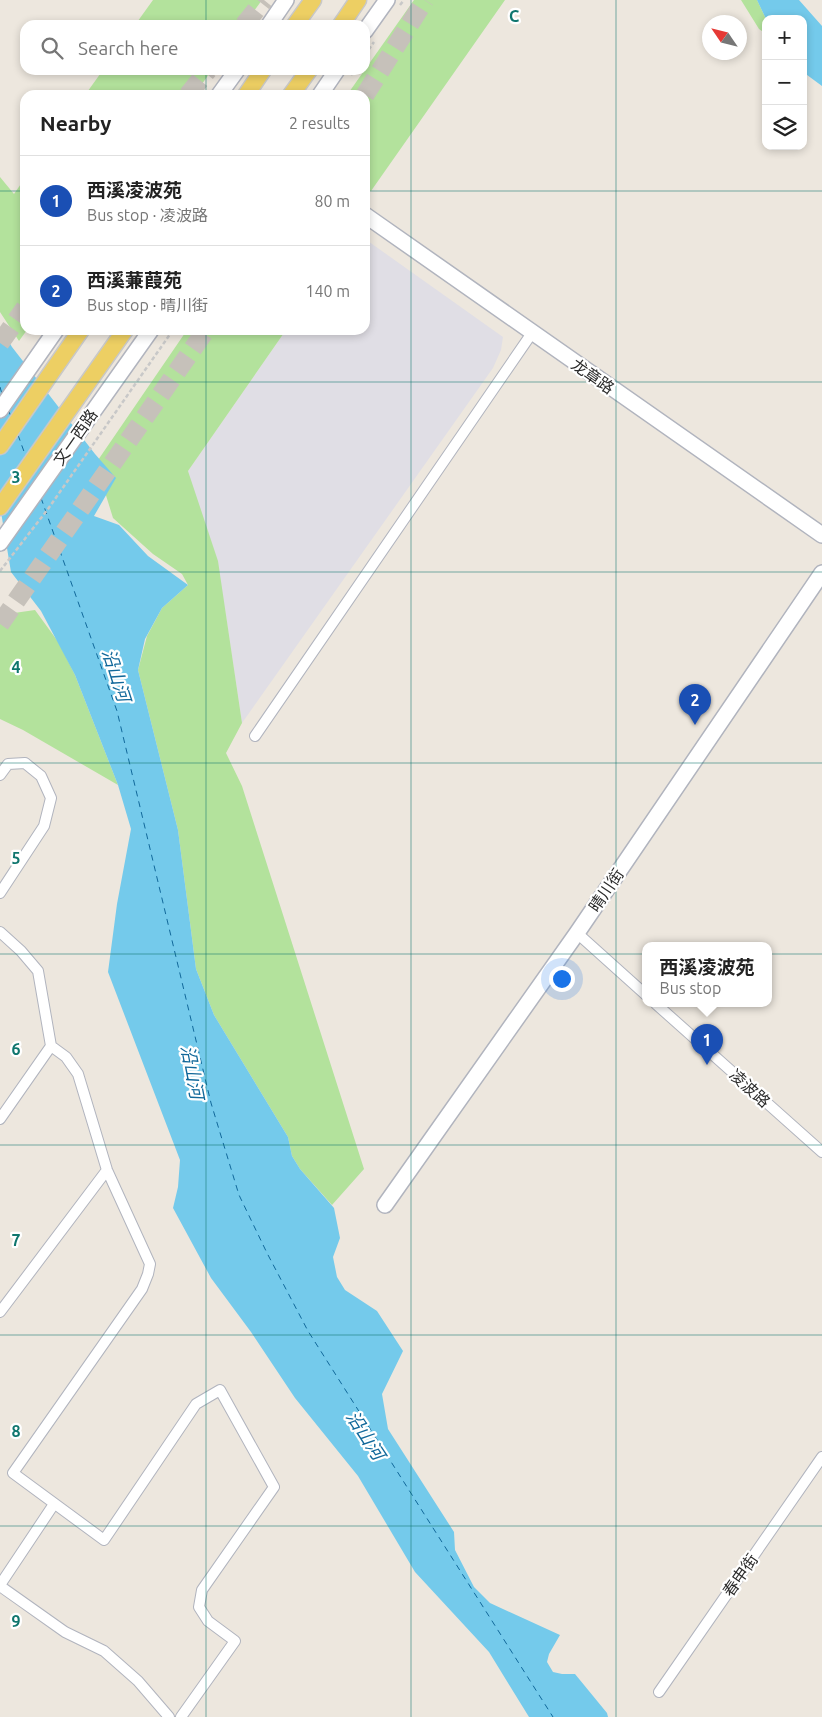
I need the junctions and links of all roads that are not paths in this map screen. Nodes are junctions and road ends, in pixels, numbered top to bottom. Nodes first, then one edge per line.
1 (286, 0) edge
2 (313, 0) edge
3 (358, 0) edge
4 (387, 0) edge
5 (272, 20) edge
6 (299, 20) edge
7 (344, 20) edge
8 (370, 24) edge
9 (234, 75) edge
10 (260, 75) edge
11 (305, 75) edge
12 (334, 75) edge
13 (223, 90) edge
14 (250, 90) edge
15 (295, 90) edge
16 (324, 90) edge
17 (370, 219) edge
18 (532, 333) junction
19 (52, 335) edge
20 (78, 335) edge
21 (121, 335) edge
22 (147, 335) edge
23 (0, 410) edge
24 (0, 446) edge
25 (0, 507) edge
26 (822, 535) edge
27 (0, 543) edge
28 (822, 573) edge
29 (255, 736) dead end
30 (0, 775) edge
31 (0, 893) edge
32 (0, 932) edge
33 (577, 933) junction
34 (642, 991) edge
35 (659, 1007) edge
36 (51, 1046) junction
37 (0, 1119) edge
38 (822, 1152) edge
39 (107, 1170) junction
40 (385, 1205) dead end
41 (0, 1312) edge
42 (822, 1457) edge
43 (54, 1504) junction
44 (0, 1586) edge
45 (659, 1692) dead end
46 (165, 1715) edge
47 (181, 1717) edge

1 - 5 street
2 - 6 main road
3 - 7 main road
4 - 8 street
9 - 13 street
10 - 14 main road
11 - 15 main road
12 - 16 street
17 - 18 street, 龙章路
18 - 26 street, 龙章路
18 - 29 street
19 - 23 street
20 - 24 main road
21 - 25 main road, 文一西路
22 - 27 street, 文一西路
28 - 33 street, 晴川街
30 - 31 street
32 - 36 street
33 - 34 street
33 - 40 street, 晴川街
35 - 38 street, 凌波路
36 - 37 street
36 - 39 street
39 - 41 street
39 - 43 street
42 - 45 street, 春申街
43 - 44 street
43 - 47 street
44 - 46 street

